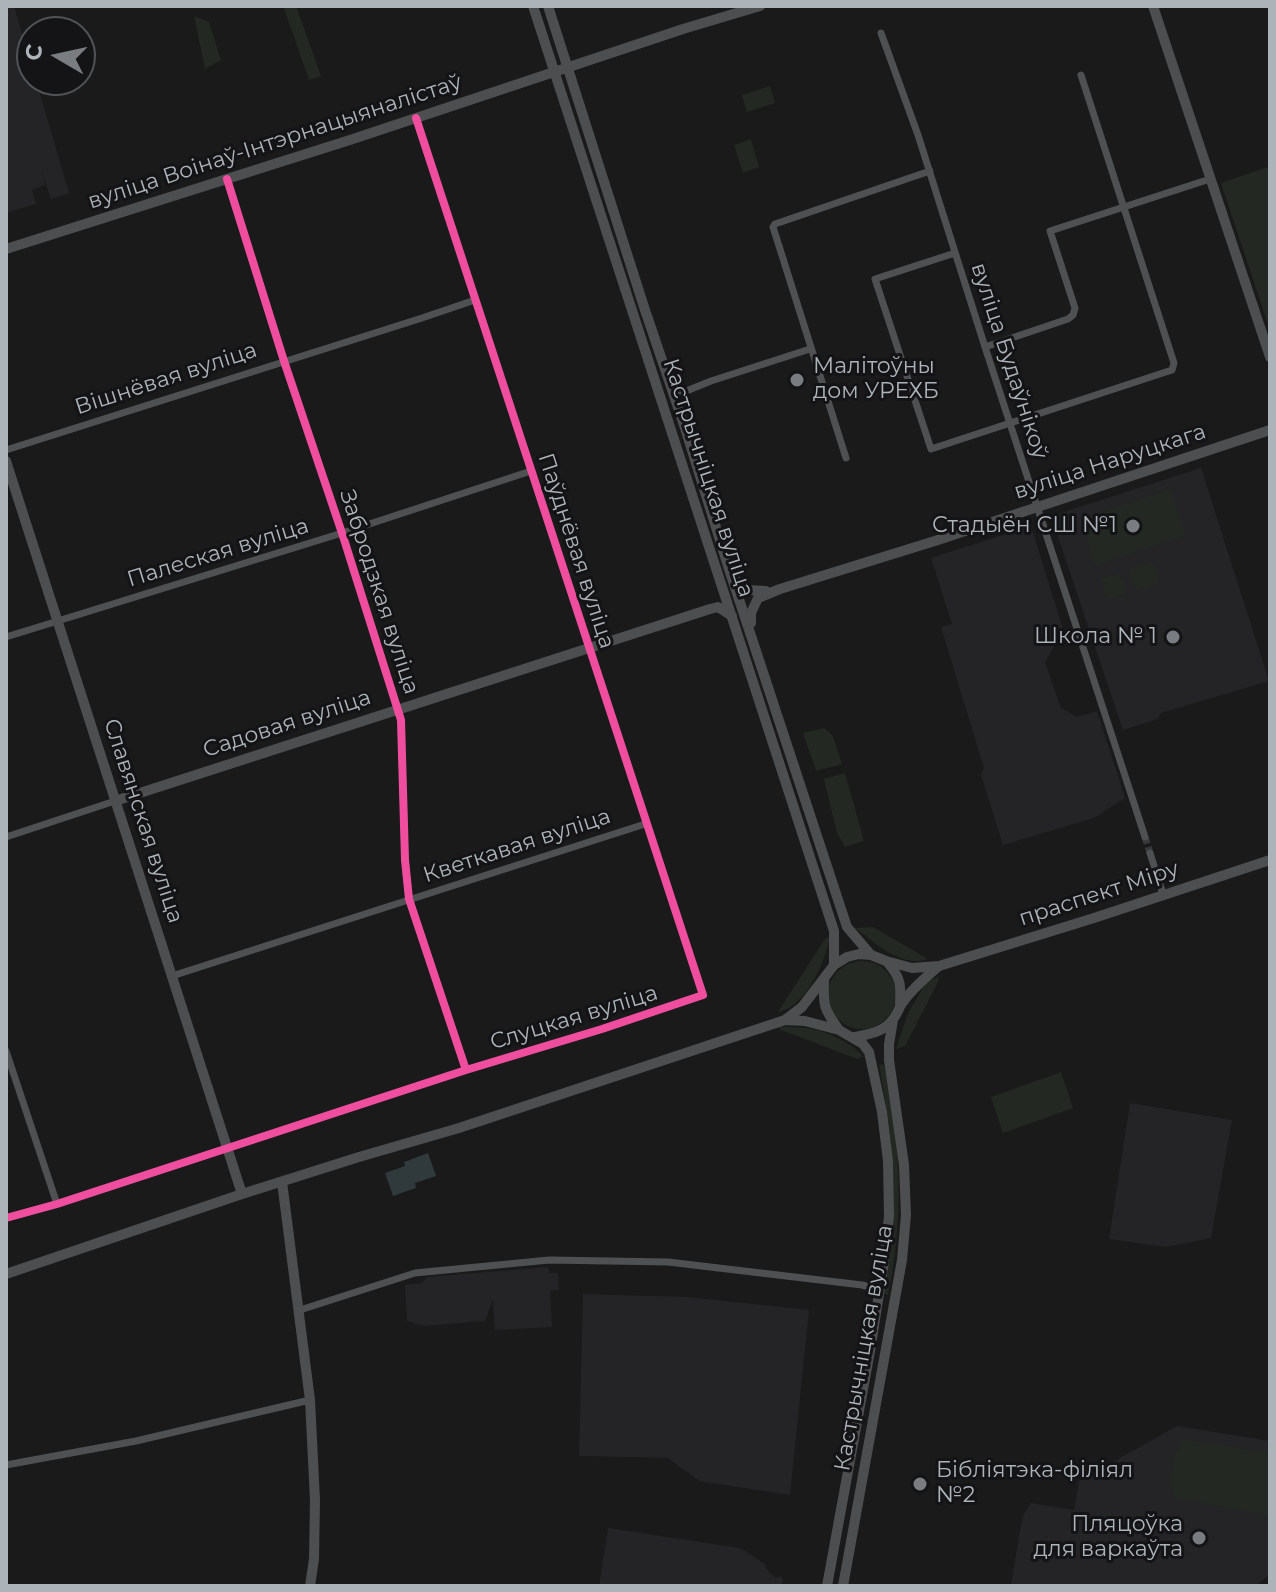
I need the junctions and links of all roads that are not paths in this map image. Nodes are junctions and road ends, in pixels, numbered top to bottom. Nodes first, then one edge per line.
1 (533, 6) edge
2 (548, 6) edge
3 (760, 6) edge
4 (1153, 6) edge
5 (881, 33) dead end
6 (569, 67) junction
7 (555, 71) junction
8 (1081, 75) dead end
9 (416, 118) junction
10 (930, 171) junction
11 (227, 179) junction
12 (1210, 179) junction
13 (1123, 208) junction
14 (6, 249) edge
15 (955, 253) junction
16 (475, 300) junction
17 (985, 347) junction
18 (810, 349) junction
19 (1270, 357) edge
20 (284, 361) junction
21 (674, 396) junction
22 (1010, 423) junction
23 (1270, 430) edge
24 (6, 450) edge
25 (846, 458) dead end
26 (6, 461) edge
27 (531, 471) junction
28 (1037, 506) junction
29 (342, 533) junction
30 (729, 569) junction
31 (780, 589) junction
32 (724, 590) junction
33 (718, 607) junction
34 (732, 616) junction
35 (57, 622) junction
36 (751, 632) junction
37 (6, 637) edge
38 (589, 648) junction
39 (397, 709) junction
40 (115, 801) junction
41 (645, 824) junction
42 (6, 837) edge
43 (1145, 837) tunnel mouth
44 (1150, 853) tunnel mouth
45 (1270, 860) edge
46 (1163, 894) junction
47 (409, 899) junction
48 (871, 955) junction
49 (886, 961) junction
50 (834, 965) junction
51 (939, 966) junction
52 (172, 976) junction
53 (824, 981) junction
54 (703, 995) joint
55 (900, 1005) junction
56 (785, 1020) junction
57 (893, 1020) junction
58 (839, 1030) junction
59 (855, 1037) junction
60 (6, 1051) edge
61 (466, 1070) junction
62 (228, 1149) junction
63 (282, 1182) junction
64 (242, 1194) junction
65 (53, 1205) junction
66 (6, 1218) edge
67 (6, 1274) edge
68 (879, 1289) junction
69 (300, 1310) junction
70 (310, 1400) junction
71 (6, 1465) edge
72 (310, 1586) edge
73 (827, 1586) edge
74 (843, 1586) edge

1 - 7 main road, Кастрычніцкая вуліца
2 - 6 main road, Кастрычніцкая вуліца
3 - 6 main road, вуліца Воінаў-Інтэрнацыяналістаў
4 - 12 main road
5 - 10 street, вуліца Будаўнікоў
6 - 7 main road, вуліца Воінаў-Інтэрнацыяналістаў
6 - 21 main road, Кастрычніцкая вуліца
7 - 9 main road, вуліца Воінаў-Інтэрнацыяналістаў
7 - 32 main road, Кастрычніцкая вуліца
8 - 13 street
9 - 11 main road, вуліца Воінаў-Інтэрнацыяналістаў
9 - 16 street, Паўднёвая вуліца
10 - 15 street, вуліца Будаўнікоў
10 - 18 street
11 - 14 main road, вуліца Воінаў-Інтэрнацыяналістаў
11 - 20 street, Забродзкая вуліца
12 - 13 street
12 - 19 main road
13 - 17 street
13 - 22 street
15 - 17 street, вуліца Будаўнікоў
15 - 22 street
16 - 20 street, Вішнёвая вуліца
16 - 27 street, Паўднёвая вуліца
17 - 22 street, вуліца Будаўнікоў
18 - 21 street
18 - 25 street
20 - 24 street, Вішнёвая вуліца
20 - 29 street, Забродзкая вуліца
21 - 30 main road, Кастрычніцкая вуліца
22 - 28 street, вуліца Будаўнікоў
23 - 28 main road, вуліца Наруцкага
26 - 35 main road, Славянская вуліца
27 - 29 street, Палеская вуліца
27 - 38 street, Паўднёвая вуліца
28 - 31 main road, вуліца Наруцкага
28 - 43 street, вуліца Будаўнікоў
29 - 35 street, Палеская вуліца
29 - 39 street, Забродзкая вуліца
30 - 31 main road
30 - 36 main road, Кастрычніцкая вуліца
31 - 36 main road
32 - 33 main road
32 - 34 main road, Кастрычніцкая вуліца
33 - 34 main road
33 - 38 main road, Садовая вуліца
34 - 50 main road, Кастрычніцкая вуліца
35 - 37 street, Палеская вуліца
35 - 40 main road, Славянская вуліца
36 - 48 main road, Кастрычніцкая вуліца
38 - 39 main road, Садовая вуліца
38 - 41 street, Паўднёвая вуліца
39 - 40 main road, Садовая вуліца
39 - 47 street, Забродзкая вуліца
40 - 42 street, Садовая вуліца
40 - 52 main road, Славянская вуліца
41 - 47 street, Кветкавая вуліца
41 - 54 street, Паўднёвая вуліца
44 - 46 street
45 - 46 main road, праспект Міру
46 - 51 main road, праспект Міру
47 - 52 street, Кветкавая вуліца
47 - 61 street, Забродзкая вуліца
48 - 49 main road
48 - 50 main road
49 - 51 main road
49 - 55 main road
50 - 53 main road
51 - 55 main road
52 - 62 main road, Славянская вуліца
53 - 56 main road
53 - 58 main road
54 - 61 street, Слуцкая вуліца
55 - 57 main road
56 - 58 main road
56 - 63 main road
57 - 59 main road
57 - 74 main road, Кастрычніцкая вуліца
58 - 59 main road
59 - 68 main road, Кастрычніцкая вуліца
60 - 65 street
61 - 62 street, Слуцкая вуліца
62 - 64 main road, Славянская вуліца
62 - 65 street, Слуцкая вуліца
63 - 64 main road
63 - 69 main road
64 - 67 main road
65 - 66 street, Слуцкая вуліца
68 - 69 street, Кастрычніцкая вуліца
68 - 73 main road, Кастрычніцкая вуліца
69 - 70 main road
70 - 71 street
70 - 72 main road

